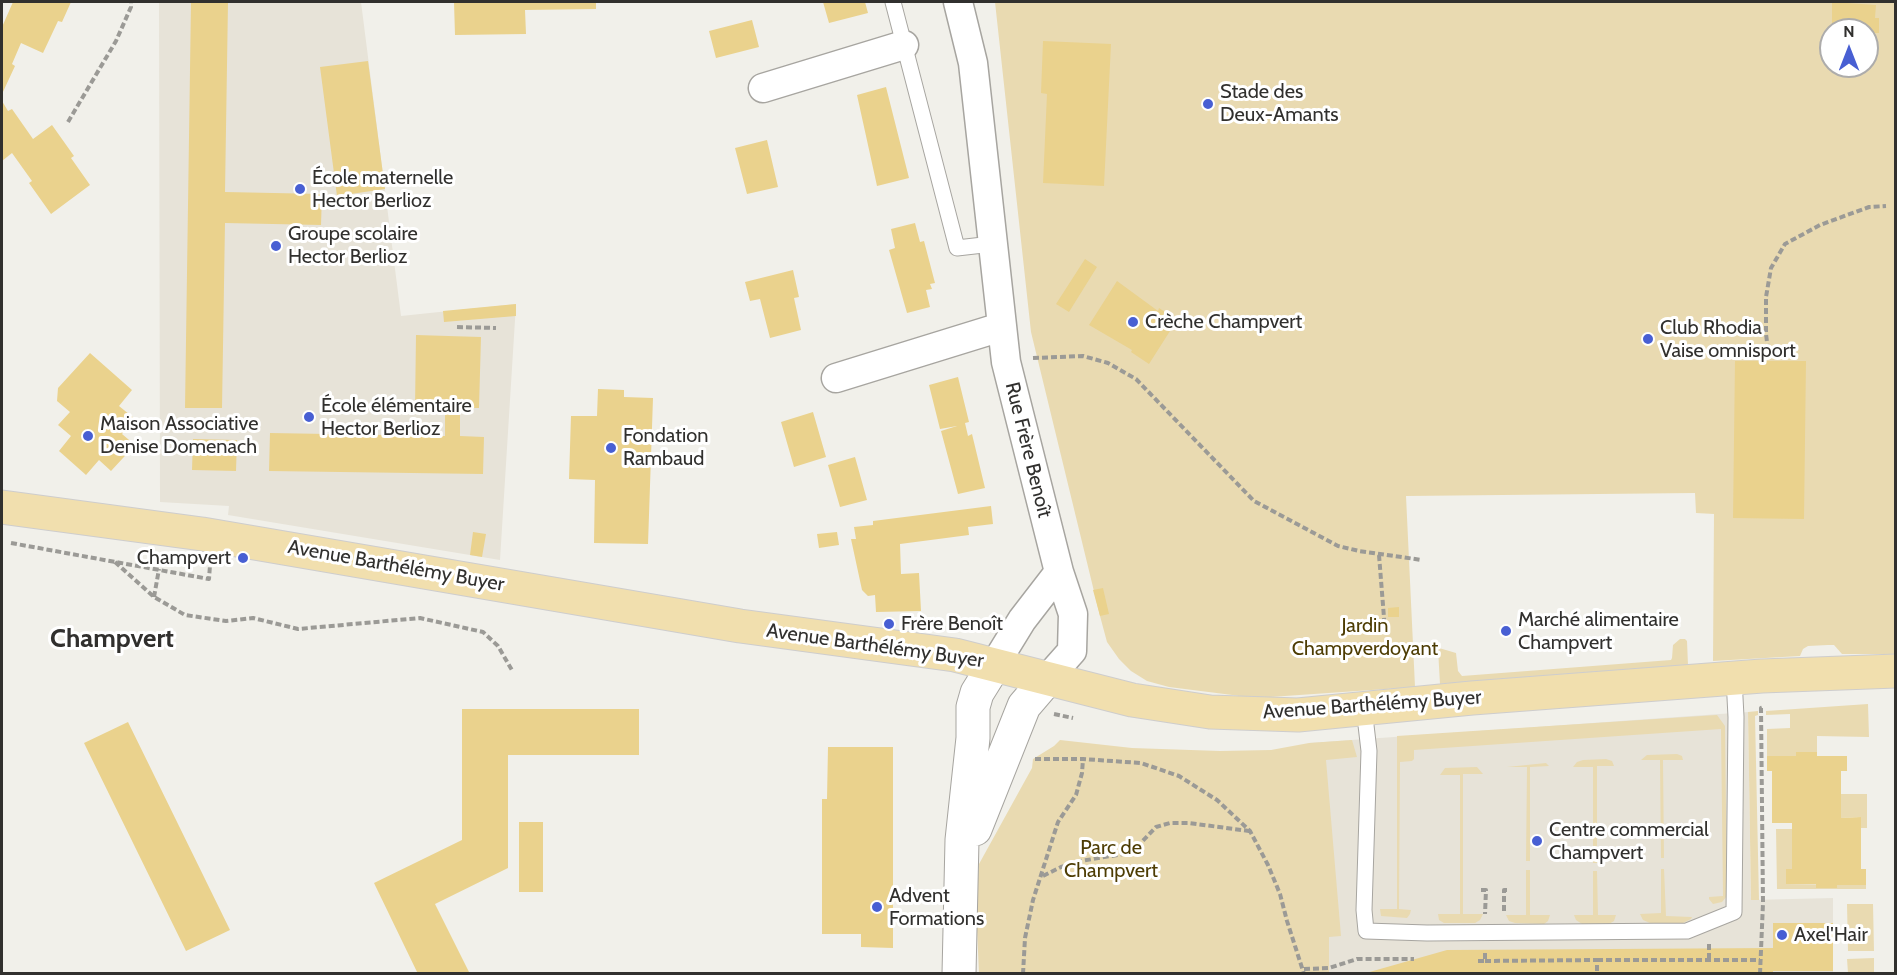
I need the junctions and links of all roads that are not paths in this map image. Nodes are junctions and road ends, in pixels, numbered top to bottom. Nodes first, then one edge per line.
1 (892, 2) edge
2 (958, 2) edge
3 (975, 2) edge
4 (904, 45) junction
5 (973, 63) junction
6 (764, 87) dead end
7 (992, 244) junction
8 (1001, 327) junction
9 (836, 378) dead end
10 (2, 507) edge
11 (1059, 572) junction
12 (996, 664) junction
13 (1896, 671) edge
14 (1047, 678) junction
15 (1734, 678) junction
16 (1364, 708) junction
17 (961, 865) junction
18 (959, 974) edge

1 - 4 lane
2 - 5 street, Rue Frère Benoît
3 - 5 street, Rue Frère Benoît
4 - 6 street
4 - 7 lane
5 - 7 street, Rue Frère Benoît
7 - 8 street, Rue Frère Benoît
8 - 9 street
8 - 11 street, Rue Frère Benoît
10 - 12 main road, Avenue Barthélémy Buyer
11 - 12 street
11 - 14 street, Rue Frère Benoît
12 - 14 main road, Avenue Barthélémy Buyer
12 - 17 street
13 - 15 main road, Avenue Barthélémy Buyer
14 - 16 main road, Avenue Barthélémy Buyer
14 - 17 street
15 - 16 main road, Avenue Barthélémy Buyer
15 - 16 lane
17 - 18 street

